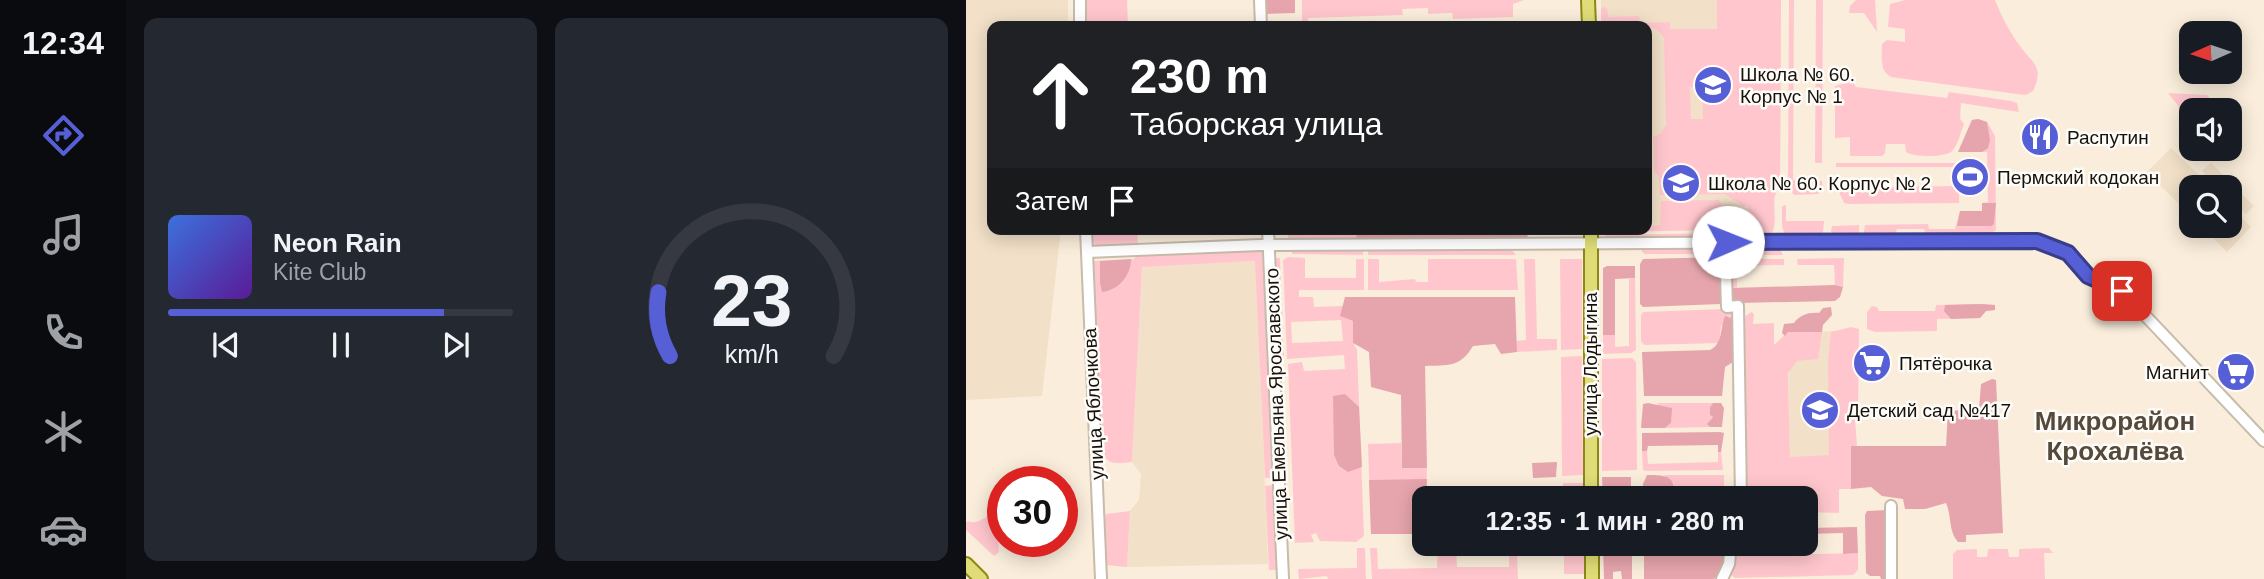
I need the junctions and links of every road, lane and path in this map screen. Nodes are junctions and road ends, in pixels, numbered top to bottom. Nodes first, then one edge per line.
1 (1080, 0) edge
2 (1260, 0) edge
3 (1588, 0) edge
4 (1080, 21) edge
5 (1261, 21) edge
6 (1589, 21) edge
7 (1086, 235) edge
8 (1268, 235) edge
9 (1591, 235) edge
10 (1725, 242) junction
11 (1591, 244) junction
12 (1269, 245) junction
13 (1087, 252) junction
14 (2264, 441) edge
15 (1591, 486) edge
16 (1741, 486) edge
17 (1891, 506) dead end
18 (1592, 556) edge
19 (1730, 556) edge
20 (966, 564) edge
21 (981, 579) edge
22 (1101, 579) edge
23 (1283, 579) edge
24 (1592, 579) edge
25 (1722, 579) edge
26 (1891, 579) edge

1 - 4 street
2 - 5 street
3 - 6 main road
7 - 13 street, улица Яблочкова
8 - 12 street, улица Емельяна Ярославского
9 - 11 main road, улица Лодыгина
10 - 11 street
10 - 14 street
10 - 16 street
11 - 12 street
11 - 15 main road, улица Лодыгина
12 - 13 street
12 - 23 street, улица Емельяна Ярославского
13 - 22 street, улица Яблочкова
17 - 26 street
18 - 24 main road
19 - 25 street
20 - 21 main road

